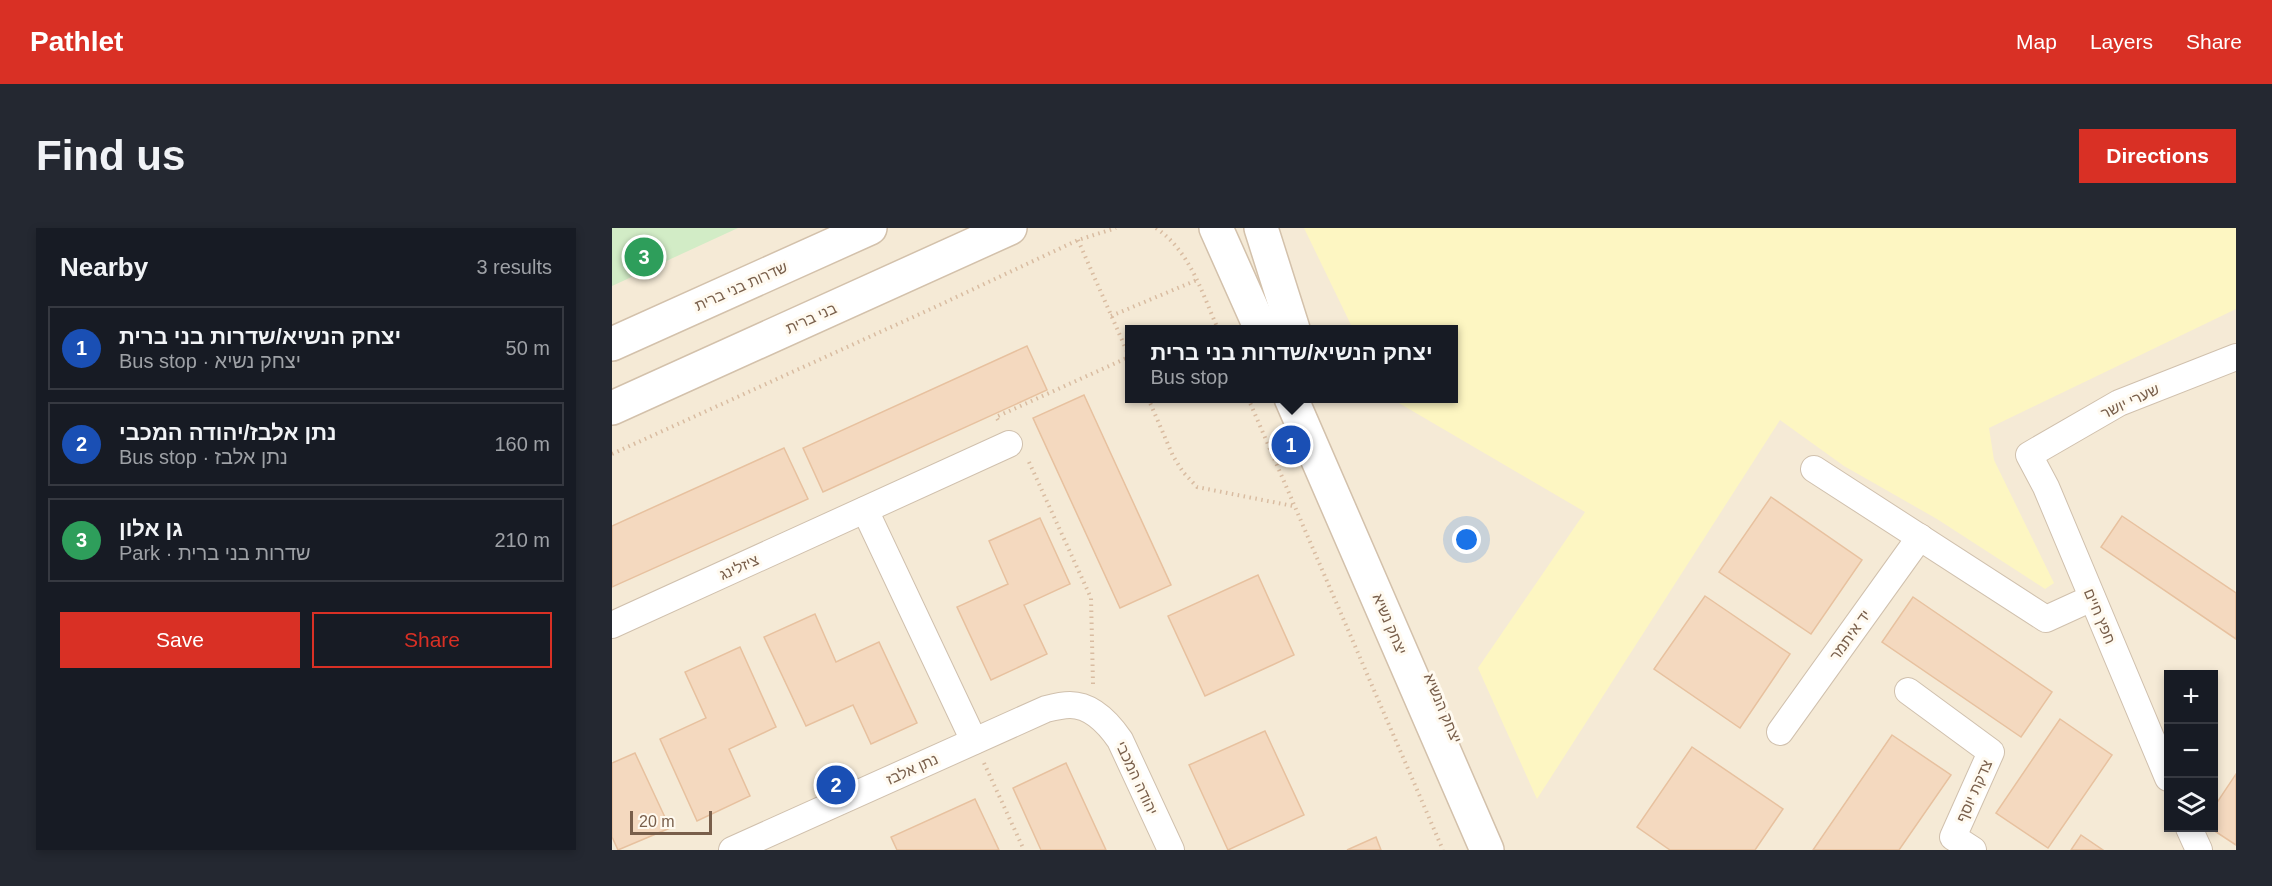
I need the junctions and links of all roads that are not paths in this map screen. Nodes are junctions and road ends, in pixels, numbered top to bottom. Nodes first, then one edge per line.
1 (870, 228) edge
2 (1010, 228) edge
3 (1261, 228) edge
4 (1215, 230) edge
5 (1259, 325) edge
6 (1291, 325) edge
7 (612, 344) edge
8 (2236, 357) edge
9 (1293, 403) edge
10 (1316, 403) edge
11 (612, 408) edge
12 (1009, 444) road end
13 (2029, 455) joint
14 (1814, 469) dead end
15 (866, 510) junction
16 (1920, 537) junction
17 (2092, 598) junction
18 (612, 625) edge
19 (1908, 691) dead end
20 (1094, 713) joint
21 (1780, 732) dead end
22 (974, 741) junction
23 (2164, 766) edge
24 (2191, 832) edge
25 (732, 850) edge
26 (1170, 850) edge
27 (1487, 850) edge
28 (1504, 850) edge
29 (1973, 850) edge
30 (2199, 850) edge

1 - 7 main road, שדרות בני ברית
2 - 11 main road, בני ברית
3 - 6 main road
4 - 5 main road
8 - 13 street, שערי יושר
9 - 27 main road, יצחק נשיא
10 - 28 main road, יצחק הנשיא
12 - 15 street, ציזלינג
13 - 17 street, חפץ חיים
14 - 16 street
15 - 18 street, ציזלינג
15 - 22 street
16 - 17 street
16 - 21 street, יד איתמר
17 - 23 street, חפץ חיים
19 - 29 street, צדקת יוסף
20 - 22 street, נתן אלבז
20 - 26 street, יהודה המכבי
22 - 25 street, נתן אלבז
24 - 30 street

